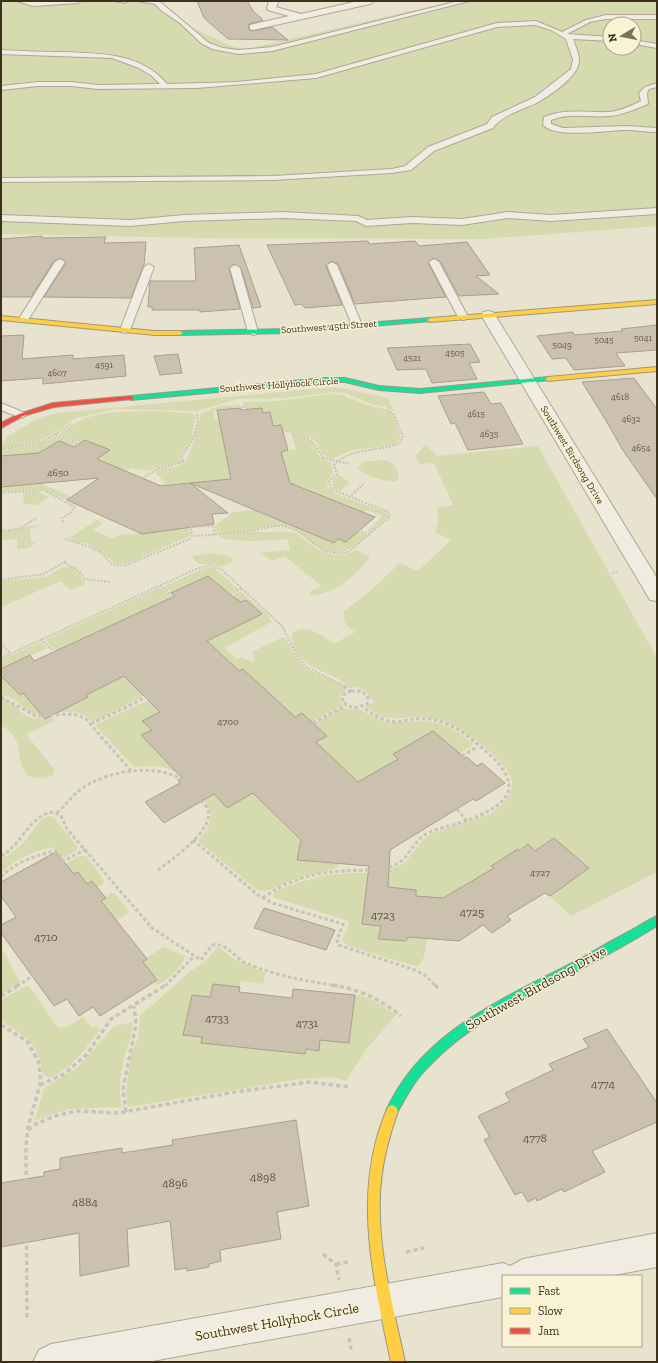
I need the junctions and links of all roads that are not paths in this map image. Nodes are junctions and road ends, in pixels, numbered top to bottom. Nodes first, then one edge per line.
1 (20, 1) edge
2 (78, 1) edge
3 (118, 1) edge
4 (124, 1) edge
5 (141, 1) edge
6 (275, 1) edge
7 (370, 1) edge
8 (466, 1) edge
9 (304, 16) junction
10 (657, 17) edge
11 (253, 27) dead end
12 (565, 36) junction
13 (602, 38) edge
14 (642, 43) edge
15 (657, 46) edge
16 (1, 52) edge
17 (2, 84) edge
18 (657, 85) edge
19 (165, 86) junction
20 (657, 130) edge
21 (1, 180) edge
22 (657, 211) edge
23 (1, 218) edge
24 (60, 262) dead end
25 (434, 262) dead end
26 (332, 265) dead end
27 (149, 267) dead end
28 (235, 268) dead end
29 (657, 302) edge
30 (488, 315) junction
31 (463, 317) junction
32 (1, 318) edge
33 (22, 320) junction
34 (357, 326) junction
35 (125, 330) junction
36 (253, 332) junction
37 (657, 369) edge
38 (527, 381) junction
39 (1, 406) edge
40 (21, 415) junction
41 (1, 426) edge
42 (657, 595) edge
43 (657, 922) edge
44 (657, 1250) edge
45 (528, 1275) edge
46 (502, 1280) edge
47 (386, 1302) junction
48 (51, 1362) edge
49 (398, 1362) edge

1 - 2 lane
3 - 4 lane
5 - 8 lane
6 - 9 street
7 - 9 street
9 - 11 street
10 - 12 lane
12 - 13 lane
12 - 19 lane
12 - 21 lane
14 - 15 lane
16 - 19 lane
17 - 19 lane
18 - 20 lane
22 - 23 lane
24 - 33 lane
25 - 31 lane
26 - 34 lane
27 - 35 lane
28 - 36 lane
29 - 30 street, Southwest 45th Street
30 - 31 street, Southwest 45th Street
30 - 38 street, Southwest Birdsong Drive
31 - 34 street, Southwest 45th Street
32 - 33 street, Southwest 45th Street
33 - 35 street, Southwest 45th Street
34 - 36 street, Southwest 45th Street
35 - 36 street, Southwest 45th Street
37 - 38 street, Southwest Hollyhock Circle
38 - 40 street, Southwest Hollyhock Circle
38 - 42 street, Southwest Birdsong Drive
39 - 40 lane
40 - 41 street, Southwest Hollyhock Circle
43 - 47 street, Southwest Birdsong Drive
44 - 45 street
46 - 47 street, Southwest Hollyhock Circle
47 - 48 street, Southwest Hollyhock Circle
47 - 49 street, Southwest Birdsong Drive

